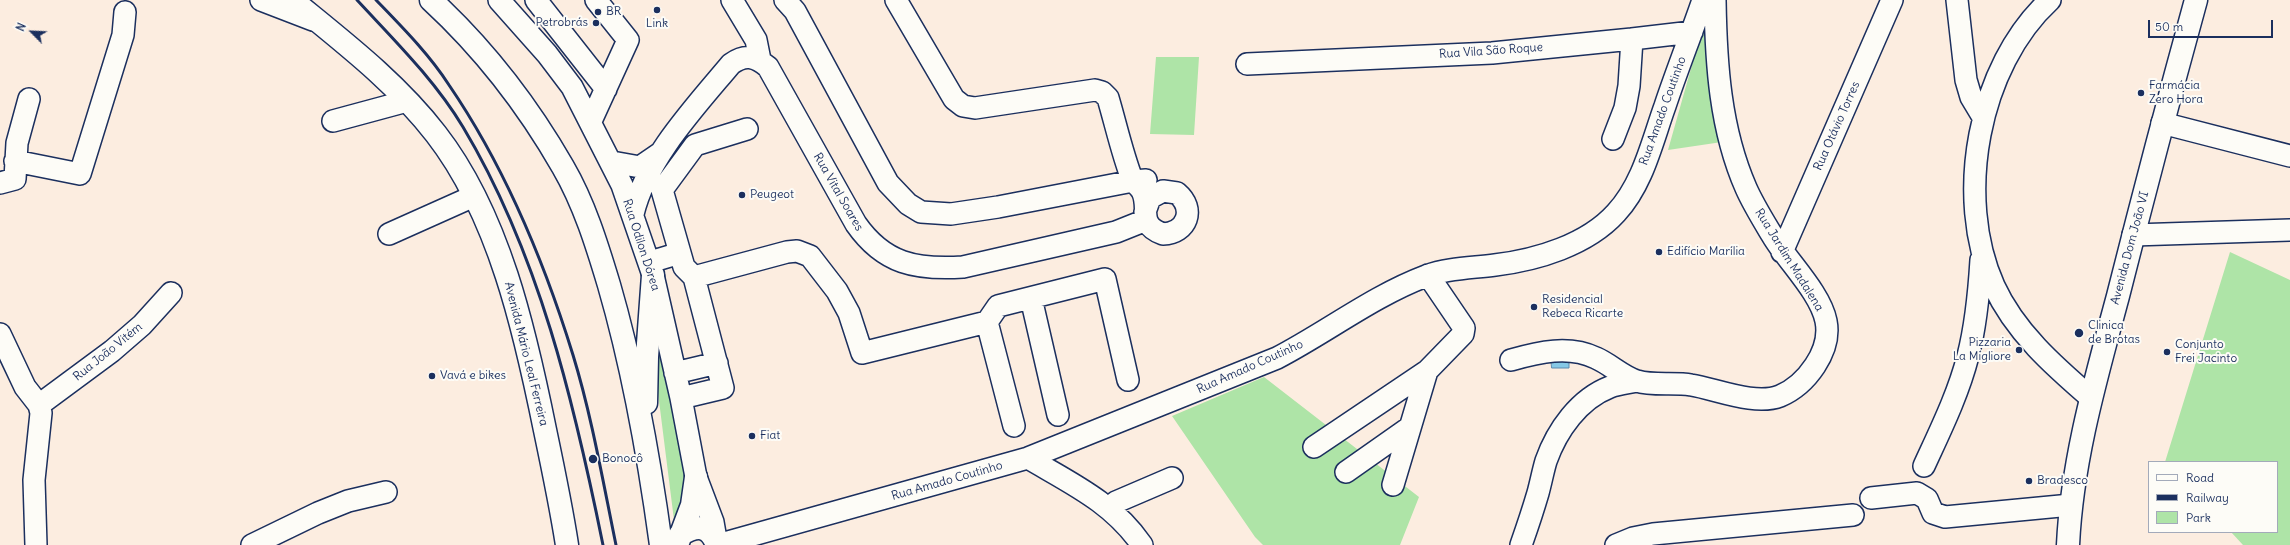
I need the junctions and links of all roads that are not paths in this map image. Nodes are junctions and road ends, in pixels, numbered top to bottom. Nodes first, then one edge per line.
1 (261, 0) edge
2 (292, 0) edge
3 (431, 0) edge
4 (499, 0) edge
5 (536, 0) edge
6 (596, 0) edge
7 (732, 0) edge
8 (785, 0) edge
9 (896, 0) edge
10 (1703, 0) edge
11 (1715, 0) edge
12 (1892, 0) edge
13 (1957, 0) edge
14 (2050, 0) edge
15 (2196, 0) edge
16 (125, 12) dead end
17 (320, 23) junction
18 (1692, 32) junction
19 (1632, 39) junction
20 (760, 60) junction
21 (1247, 64) dead end
22 (606, 89) junction
23 (29, 99) dead end
24 (407, 102) junction
25 (1983, 117) junction
26 (333, 121) dead end
27 (591, 121) junction
28 (2162, 123) junction
29 (747, 129) dead end
30 (1612, 139) dead end
31 (659, 154) junction
32 (2290, 156) edge
33 (612, 162) junction
34 (10, 174) edge
35 (1133, 181) junction
36 (1170, 191) junction
37 (474, 196) junction
38 (633, 214) junction
39 (1145, 216) junction
40 (2288, 232) edge
41 (389, 234) dead end
42 (2134, 235) junction
43 (1782, 252) junction
44 (680, 253) junction
45 (1982, 253) junction
46 (651, 269) junction
47 (1428, 275) junction
48 (694, 277) junction
49 (171, 293) dead end
50 (1031, 298) junction
51 (987, 322) junction
52 (0, 334) edge
53 (1511, 360) dead end
54 (717, 363) junction
55 (1427, 371) junction
56 (675, 373) junction
57 (1128, 380) dead end
58 (1637, 381) junction
59 (681, 398) junction
60 (2091, 398) junction
61 (39, 405) junction
62 (1058, 415) dead end
63 (1014, 426) dead end
64 (1410, 427) junction
65 (646, 440) junction
66 (1314, 447) dead end
67 (1028, 458) junction
68 (1924, 466) dead end
69 (1346, 472) dead end
70 (696, 478) junction
71 (1172, 478) dead end
72 (1393, 485) dead end
73 (386, 492) dead end
74 (1872, 498) dead end
75 (2071, 505) junction
76 (1110, 507) junction
77 (1853, 515) dead end
78 (1688, 538) edge
79 (679, 540) edge
80 (36, 545) edge
81 (252, 545) edge
82 (567, 545) edge
83 (661, 545) edge
84 (717, 545) edge
85 (1142, 545) edge
86 (1521, 545) edge
87 (1616, 545) edge
88 (2068, 545) edge

1 - 17 street
2 - 17 main road, Avenida Mário Leal Ferreira
3 - 65 main road
4 - 27 street, Rua Odilon Dórea
5 - 22 street
6 - 22 street
7 - 20 street
8 - 35 street
9 - 35 street
10 - 18 street, Rua Amado Coutinho
11 - 43 street, Rua Jardim Madalena
12 - 43 street, Rua Otávio Torres
13 - 25 street
14 - 25 street
15 - 28 main road, Avenida Dom João VI
16 - 34 street
17 - 24 main road, Avenida Mário Leal Ferreira
18 - 19 street, Rua Vila São Roque
18 - 47 street, Rua Amado Coutinho
19 - 21 street, Rua Vila São Roque
19 - 30 street
20 - 31 street
20 - 39 street, Rua Vital Soares
22 - 27 street
23 - 34 street
24 - 26 street
24 - 37 main road, Avenida Mário Leal Ferreira
25 - 45 street
27 - 33 street, Rua Odilon Dórea
28 - 32 street
28 - 42 main road, Avenida Dom João VI
29 - 44 street
31 - 33 street
31 - 38 street
33 - 38 street, Rua Odilon Dórea
35 - 36 street
35 - 39 street
36 - 39 street
36 - 39 street
37 - 41 street
37 - 82 main road, Avenida Mário Leal Ferreira
38 - 46 street, Rua Odilon Dórea
40 - 42 street
42 - 60 main road, Avenida Dom João VI
43 - 58 street, Rua Jardim Madalena
44 - 46 street
44 - 48 street
45 - 60 street
45 - 68 street
46 - 56 street, Rua Odilon Dórea
46 - 65 main road
47 - 55 street
47 - 67 street, Rua Amado Coutinho
48 - 51 street
48 - 54 street
49 - 61 street, Rua João Vitém
50 - 51 street
50 - 57 street
50 - 62 street
51 - 63 street
52 - 61 street
53 - 58 street, Rua Jardim Madalena
54 - 56 street
54 - 59 street
55 - 64 street
55 - 66 street
56 - 59 street, Rua Odilon Dórea
58 - 86 street
59 - 70 street, Rua Odilon Dórea
60 - 75 main road, Avenida Dom João VI
61 - 80 street
64 - 69 street
64 - 72 street
65 - 83 main road
67 - 76 street
67 - 84 street, Rua Amado Coutinho
70 - 79 main road
70 - 84 street, Rua Odilon Dórea
71 - 76 street
73 - 81 street
74 - 75 street
75 - 88 main road, Avenida Dom João VI
76 - 85 street
77 - 78 street
78 - 87 street
79 - 84 main road

